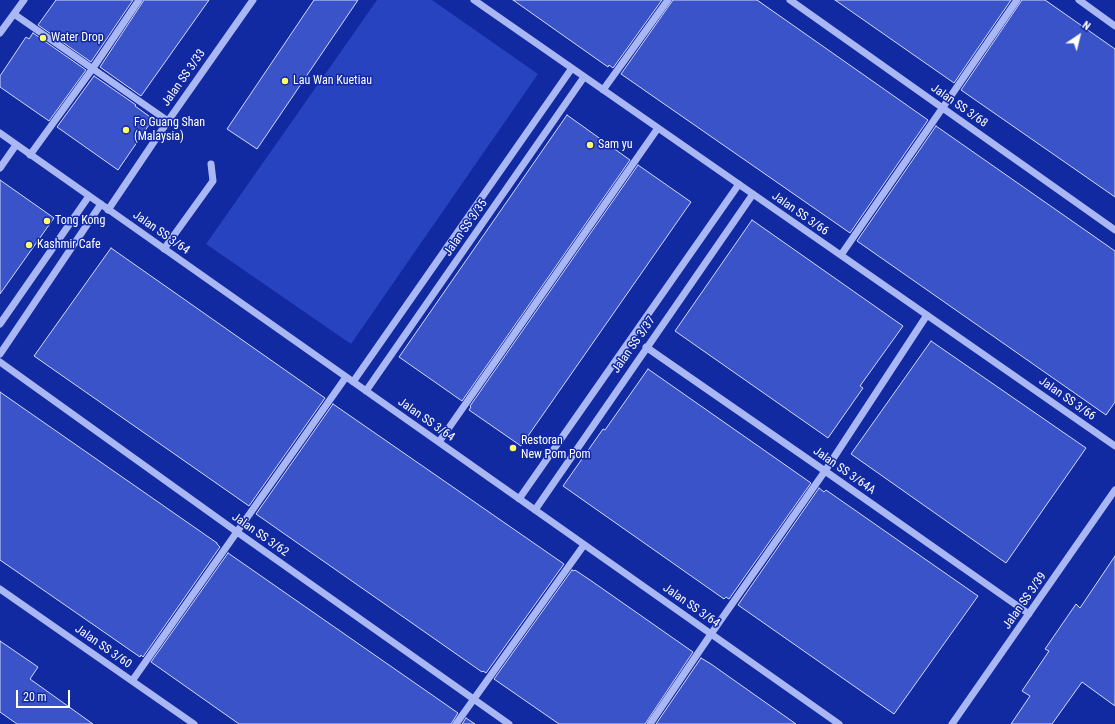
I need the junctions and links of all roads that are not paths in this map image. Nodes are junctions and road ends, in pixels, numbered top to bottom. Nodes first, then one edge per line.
1 (24, 0) edge
2 (140, 0) edge
3 (253, 0) edge
4 (474, 0) edge
5 (668, 0) edge
6 (790, 0) edge
7 (1017, 0) edge
8 (1079, 0) edge
9 (14, 14) junction
10 (1115, 26) edge
11 (0, 33) edge
12 (93, 68) junction
13 (572, 68) junction
14 (584, 77) junction
15 (603, 90) junction
16 (942, 108) junction
17 (168, 121) junction
18 (658, 128) junction
19 (0, 133) edge
20 (16, 145) junction
21 (30, 155) junction
22 (210, 164) dead end
23 (0, 168) edge
24 (739, 184) junction
25 (753, 194) junction
26 (88, 196) junction
27 (101, 204) junction
28 (108, 210) junction
29 (1115, 230) edge
30 (164, 249) junction
31 (840, 255) junction
32 (927, 315) junction
33 (0, 324) edge
34 (646, 347) junction
35 (0, 354) edge
36 (0, 362) edge
37 (346, 377) junction
38 (353, 382) junction
39 (366, 391) junction
40 (438, 442) junction
41 (1115, 446) edge
42 (825, 471) junction
43 (1115, 490) edge
44 (519, 499) junction
45 (535, 510) junction
46 (237, 532) junction
47 (584, 544) junction
48 (0, 588) edge
49 (1029, 614) junction
50 (711, 634) junction
51 (132, 681) junction
52 (473, 699) junction
53 (194, 724) edge
54 (456, 724) edge
55 (509, 724) edge
56 (650, 724) edge
57 (839, 724) edge
58 (952, 724) edge

1 - 9 street
2 - 12 street
3 - 17 street, Jalan SS 3/33
4 - 13 street, Jalan SS 3/66
5 - 15 street
6 - 16 street, Jalan SS 3/68
7 - 16 street
8 - 10 street
9 - 11 street
9 - 12 street
12 - 17 street
12 - 21 street
13 - 14 street, Jalan SS 3/66
13 - 38 street, Jalan SS 3/35
14 - 15 street, Jalan SS 3/66
14 - 39 street, Jalan SS 3/35
15 - 18 street, Jalan SS 3/66
16 - 29 street, Jalan SS 3/68
16 - 31 street
17 - 28 street, Jalan SS 3/33
18 - 24 street, Jalan SS 3/66
18 - 40 street
19 - 20 street, Jalan SS 3/64
20 - 21 street, Jalan SS 3/64
20 - 23 street
21 - 26 street, Jalan SS 3/64
22 - 30 street
24 - 25 street, Jalan SS 3/66
24 - 44 street, Jalan SS 3/37
25 - 31 street, Jalan SS 3/66
25 - 34 street, Jalan SS 3/37
26 - 27 street, Jalan SS 3/64
26 - 33 street
27 - 28 street, Jalan SS 3/64
27 - 35 street
28 - 30 street, Jalan SS 3/64
30 - 37 street, Jalan SS 3/64
31 - 32 street, Jalan SS 3/66
32 - 41 street, Jalan SS 3/66
32 - 42 street
34 - 42 street, Jalan SS 3/64A
34 - 45 street, Jalan SS 3/37
36 - 46 street, Jalan SS 3/62
37 - 38 street, Jalan SS 3/64
37 - 46 street
38 - 39 street, Jalan SS 3/64
39 - 40 street, Jalan SS 3/64
40 - 44 street, Jalan SS 3/64
42 - 49 street, Jalan SS 3/64A
42 - 50 street
43 - 49 street, Jalan SS 3/39
44 - 45 street, Jalan SS 3/64
45 - 47 street, Jalan SS 3/64
46 - 51 street
46 - 52 street, Jalan SS 3/62
47 - 50 street, Jalan SS 3/64
47 - 52 street
48 - 51 street, Jalan SS 3/60
49 - 58 street, Jalan SS 3/39
50 - 56 street
50 - 57 street, Jalan SS 3/64
51 - 53 street, Jalan SS 3/60
52 - 54 street
52 - 55 street, Jalan SS 3/62

